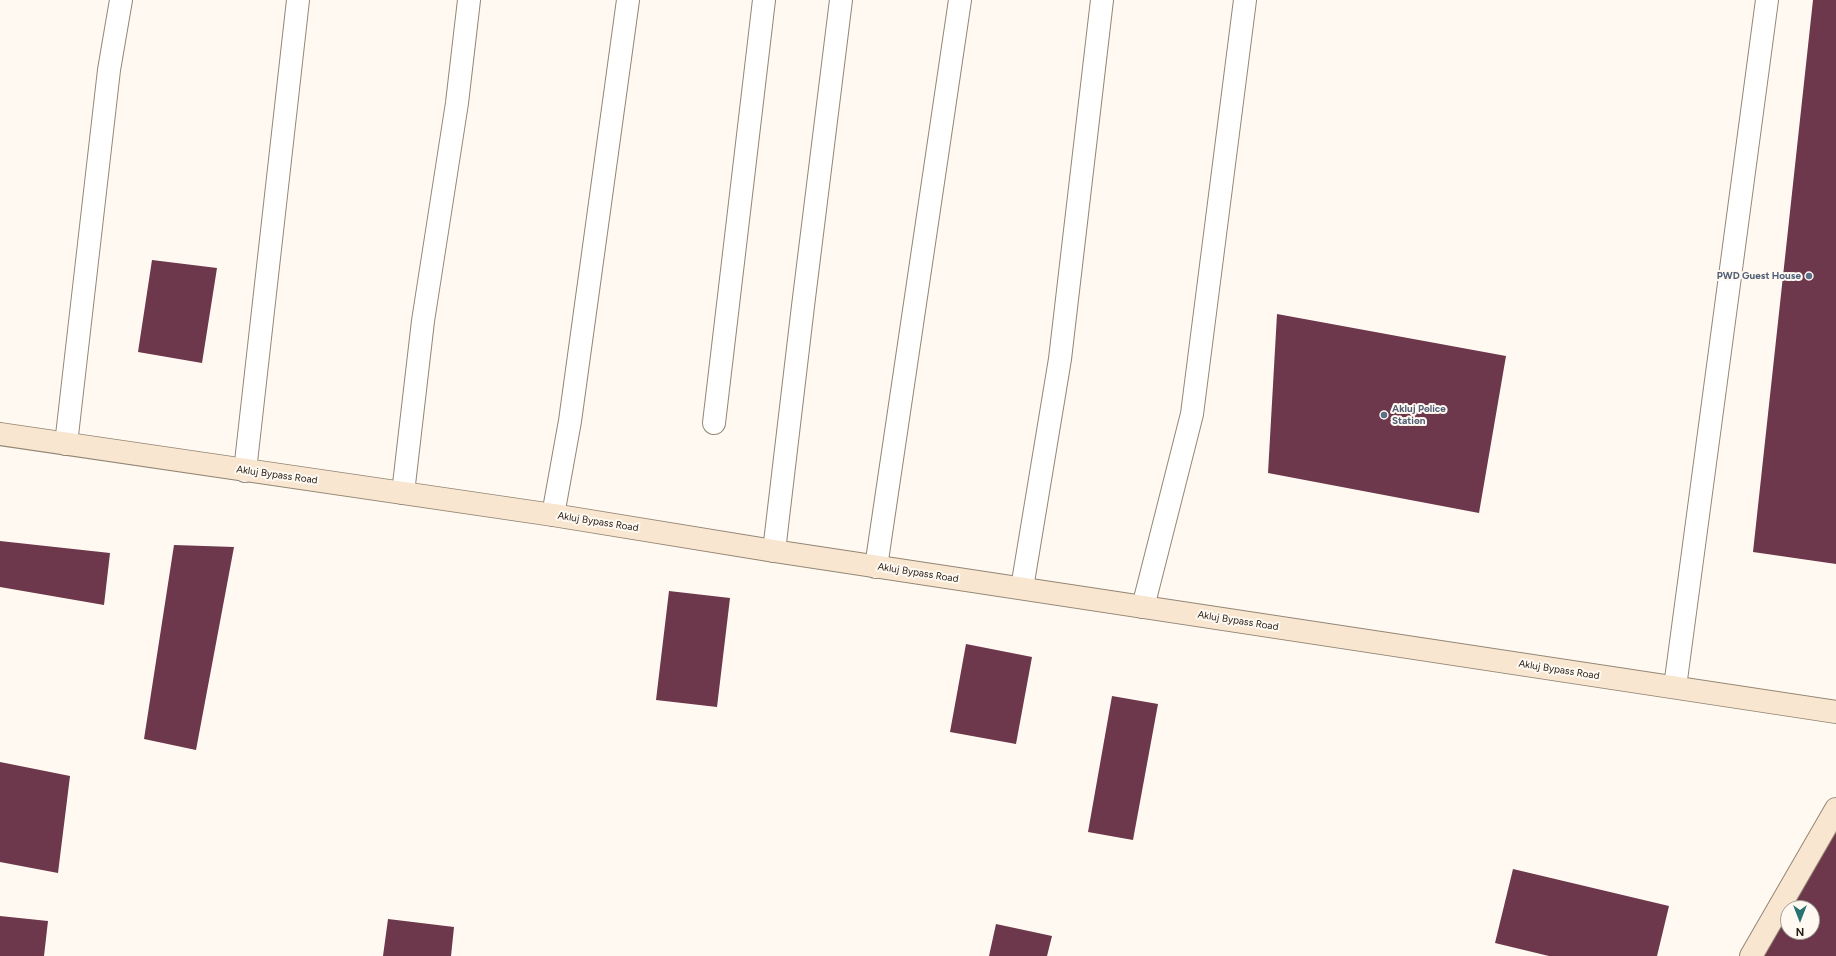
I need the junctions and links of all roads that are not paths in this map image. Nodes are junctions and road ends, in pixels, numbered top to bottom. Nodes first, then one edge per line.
1 (120, 0) edge
2 (298, 0) edge
3 (469, 0) edge
4 (628, 0) edge
5 (764, 0) edge
6 (842, 0) edge
7 (960, 0) edge
8 (1102, 0) edge
9 (1245, 0) edge
10 (1767, 0) edge
11 (714, 423) dead end
12 (0, 434) edge
13 (66, 444) junction
14 (245, 471) junction
15 (403, 493) junction
16 (553, 515) junction
17 (774, 551) junction
18 (876, 566) junction
19 (1022, 588) junction
20 (1143, 607) junction
21 (1675, 687) junction
22 (1836, 712) edge
23 (1836, 809) edge
24 (1752, 956) edge

1 - 13 street
2 - 14 street
3 - 15 street
4 - 16 street
5 - 11 street
6 - 17 street
7 - 18 street
8 - 19 street
9 - 20 street
10 - 21 street
12 - 13 main road, Akluj Bypass Road
13 - 14 main road, Akluj Bypass Road
14 - 15 main road, Akluj Bypass Road
15 - 16 main road, Akluj Bypass Road
16 - 17 main road, Akluj Bypass Road
17 - 18 main road, Akluj Bypass Road
18 - 19 main road, Akluj Bypass Road
19 - 20 main road, Akluj Bypass Road
20 - 21 main road, Akluj Bypass Road
21 - 22 main road, Akluj Bypass Road
23 - 24 main road

